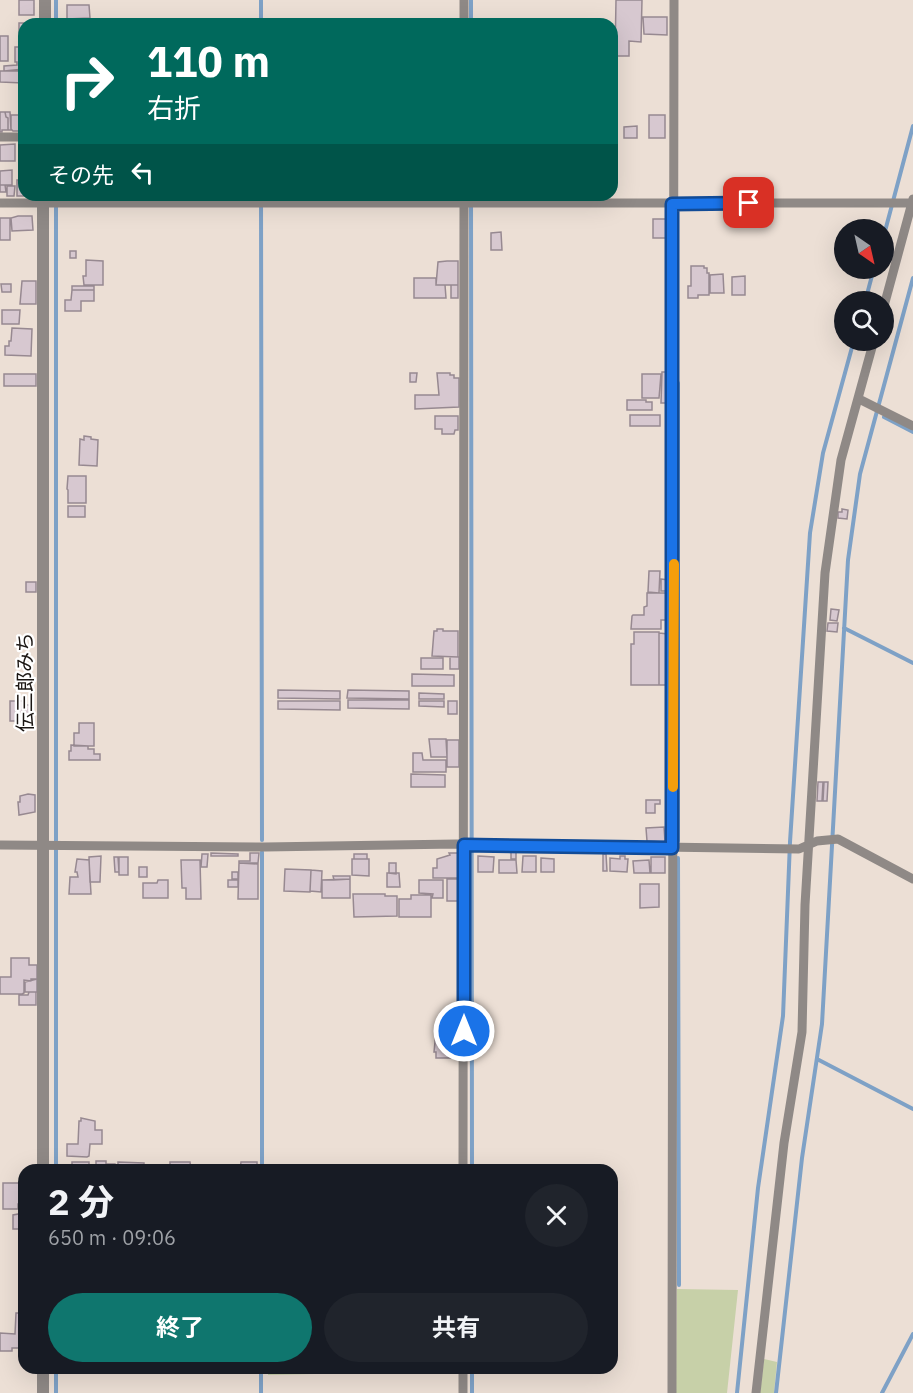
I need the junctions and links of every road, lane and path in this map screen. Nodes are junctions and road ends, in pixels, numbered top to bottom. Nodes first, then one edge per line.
1 (45, 0) edge
2 (464, 0) edge
3 (674, 0) edge
4 (45, 18) edge
5 (464, 18) edge
6 (0, 137) edge
7 (18, 137) edge
8 (50, 201) edge
9 (468, 201) edge
10 (913, 202) edge
11 (0, 203) edge
12 (676, 204) junction
13 (888, 291) edge
14 (871, 351) edge
15 (859, 399) junction
16 (913, 426) edge
17 (0, 845) edge
18 (51, 845) junction
19 (469, 845) junction
20 (809, 845) junction
21 (672, 848) junction
22 (913, 879) edge
23 (43, 1164) edge
24 (463, 1164) edge
25 (43, 1374) edge
26 (463, 1374) edge
27 (43, 1393) edge
28 (463, 1393) edge
29 (672, 1393) edge
30 (756, 1393) edge

1 - 4 street
2 - 5 street
3 - 12 street
6 - 7 street
8 - 9 street
8 - 11 street
8 - 18 street, 伝三郎みち
9 - 12 street
9 - 19 street
10 - 12 street
10 - 13 street
12 - 21 street
14 - 15 street
15 - 16 street
15 - 20 street
17 - 18 street
18 - 19 street
18 - 23 street, 伝三郎みち
19 - 21 street
19 - 24 street
20 - 21 street
20 - 22 street
20 - 30 street
21 - 29 street
25 - 27 street
26 - 28 street

